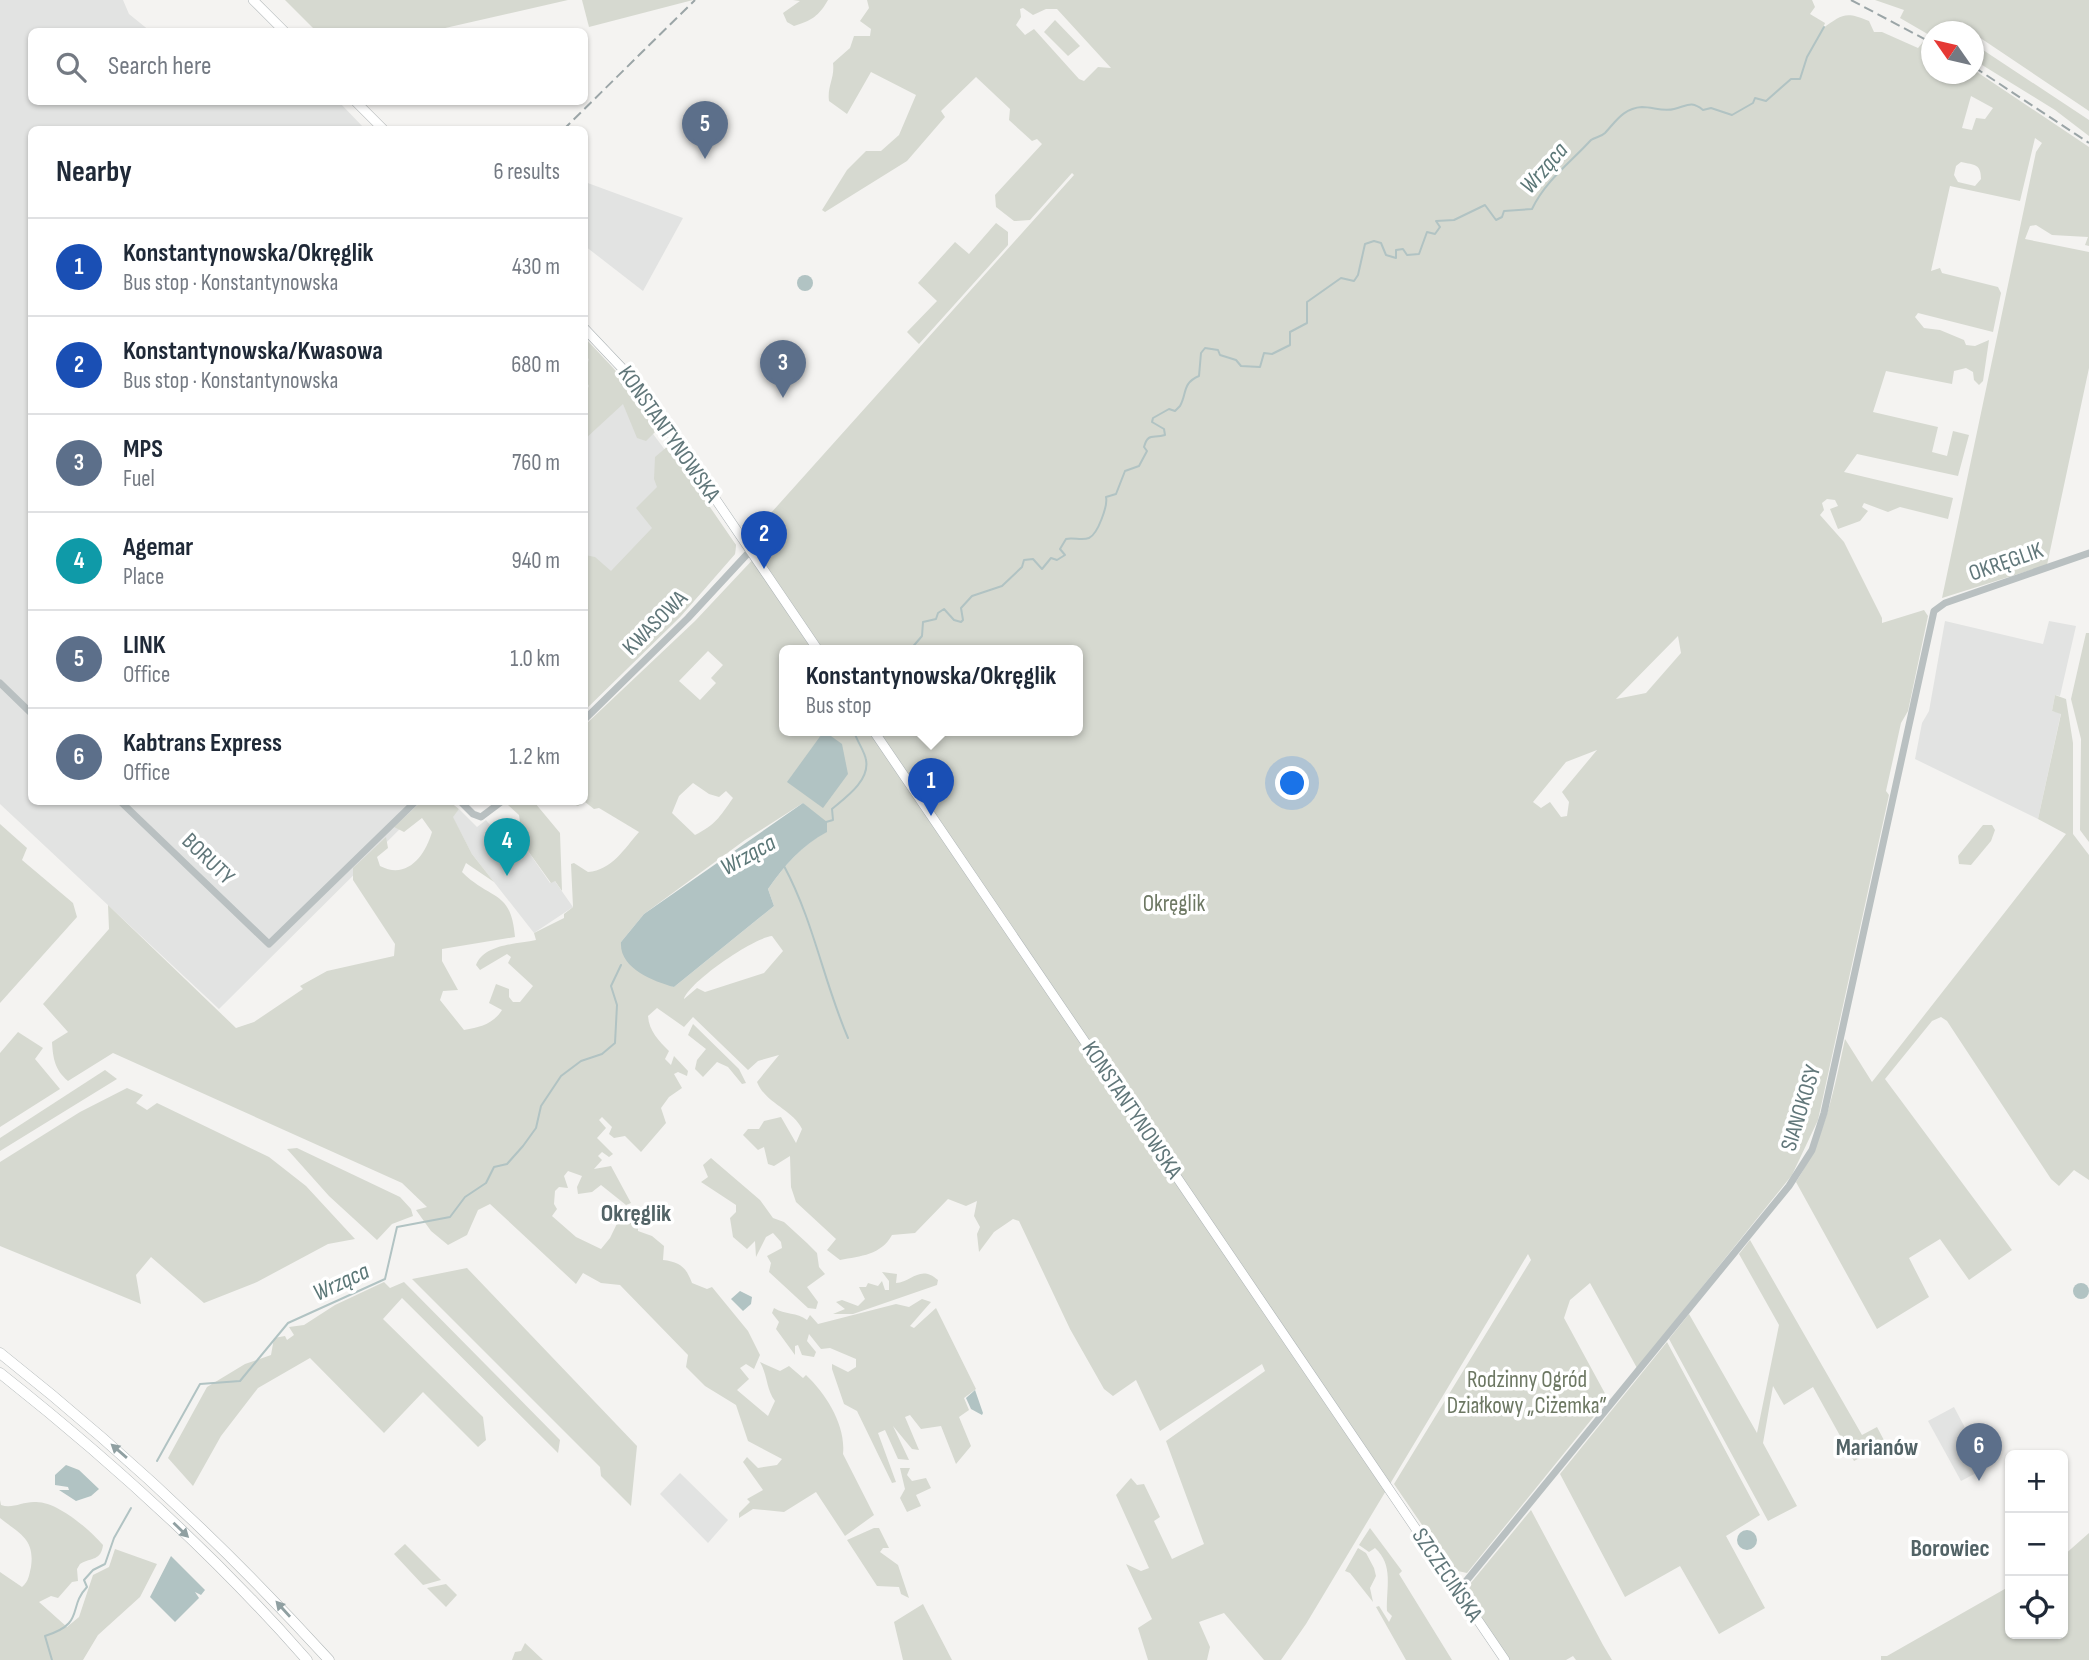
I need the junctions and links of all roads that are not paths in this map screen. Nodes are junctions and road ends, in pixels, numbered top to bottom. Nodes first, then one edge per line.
1 (253, 0) edge
2 (281, 28) edge
3 (359, 105) edge
4 (380, 126) edge
5 (588, 332) edge
6 (751, 550) junction
7 (2089, 553) edge
8 (1936, 608) joint
9 (815, 645) edge
10 (0, 683) edge
11 (28, 710) edge
12 (588, 716) edge
13 (877, 736) edge
14 (124, 805) edge
15 (412, 805) edge
16 (464, 805) edge
17 (497, 805) edge
18 (0, 1353) edge
19 (0, 1373) edge
20 (1390, 1490) joint
21 (1458, 1591) junction
22 (307, 1660) edge
23 (329, 1660) edge
24 (1505, 1660) edge

1 - 2 main road
3 - 4 main road
5 - 6 main road, KONSTANTYNOWSKA
6 - 9 main road, KONSTANTYNOWSKA
6 - 12 street, KWASOWA
7 - 8 street, OKRĘGLIK
8 - 21 street, SIANOKOSY
10 - 11 street
13 - 20 main road, KONSTANTYNOWSKA
14 - 15 street, BORUTY
16 - 17 street
23 -> 18 highway
19 -> 22 highway
20 - 21 main road, SZCZECIŃSKA
21 - 24 main road, SZCZECIŃSKA

